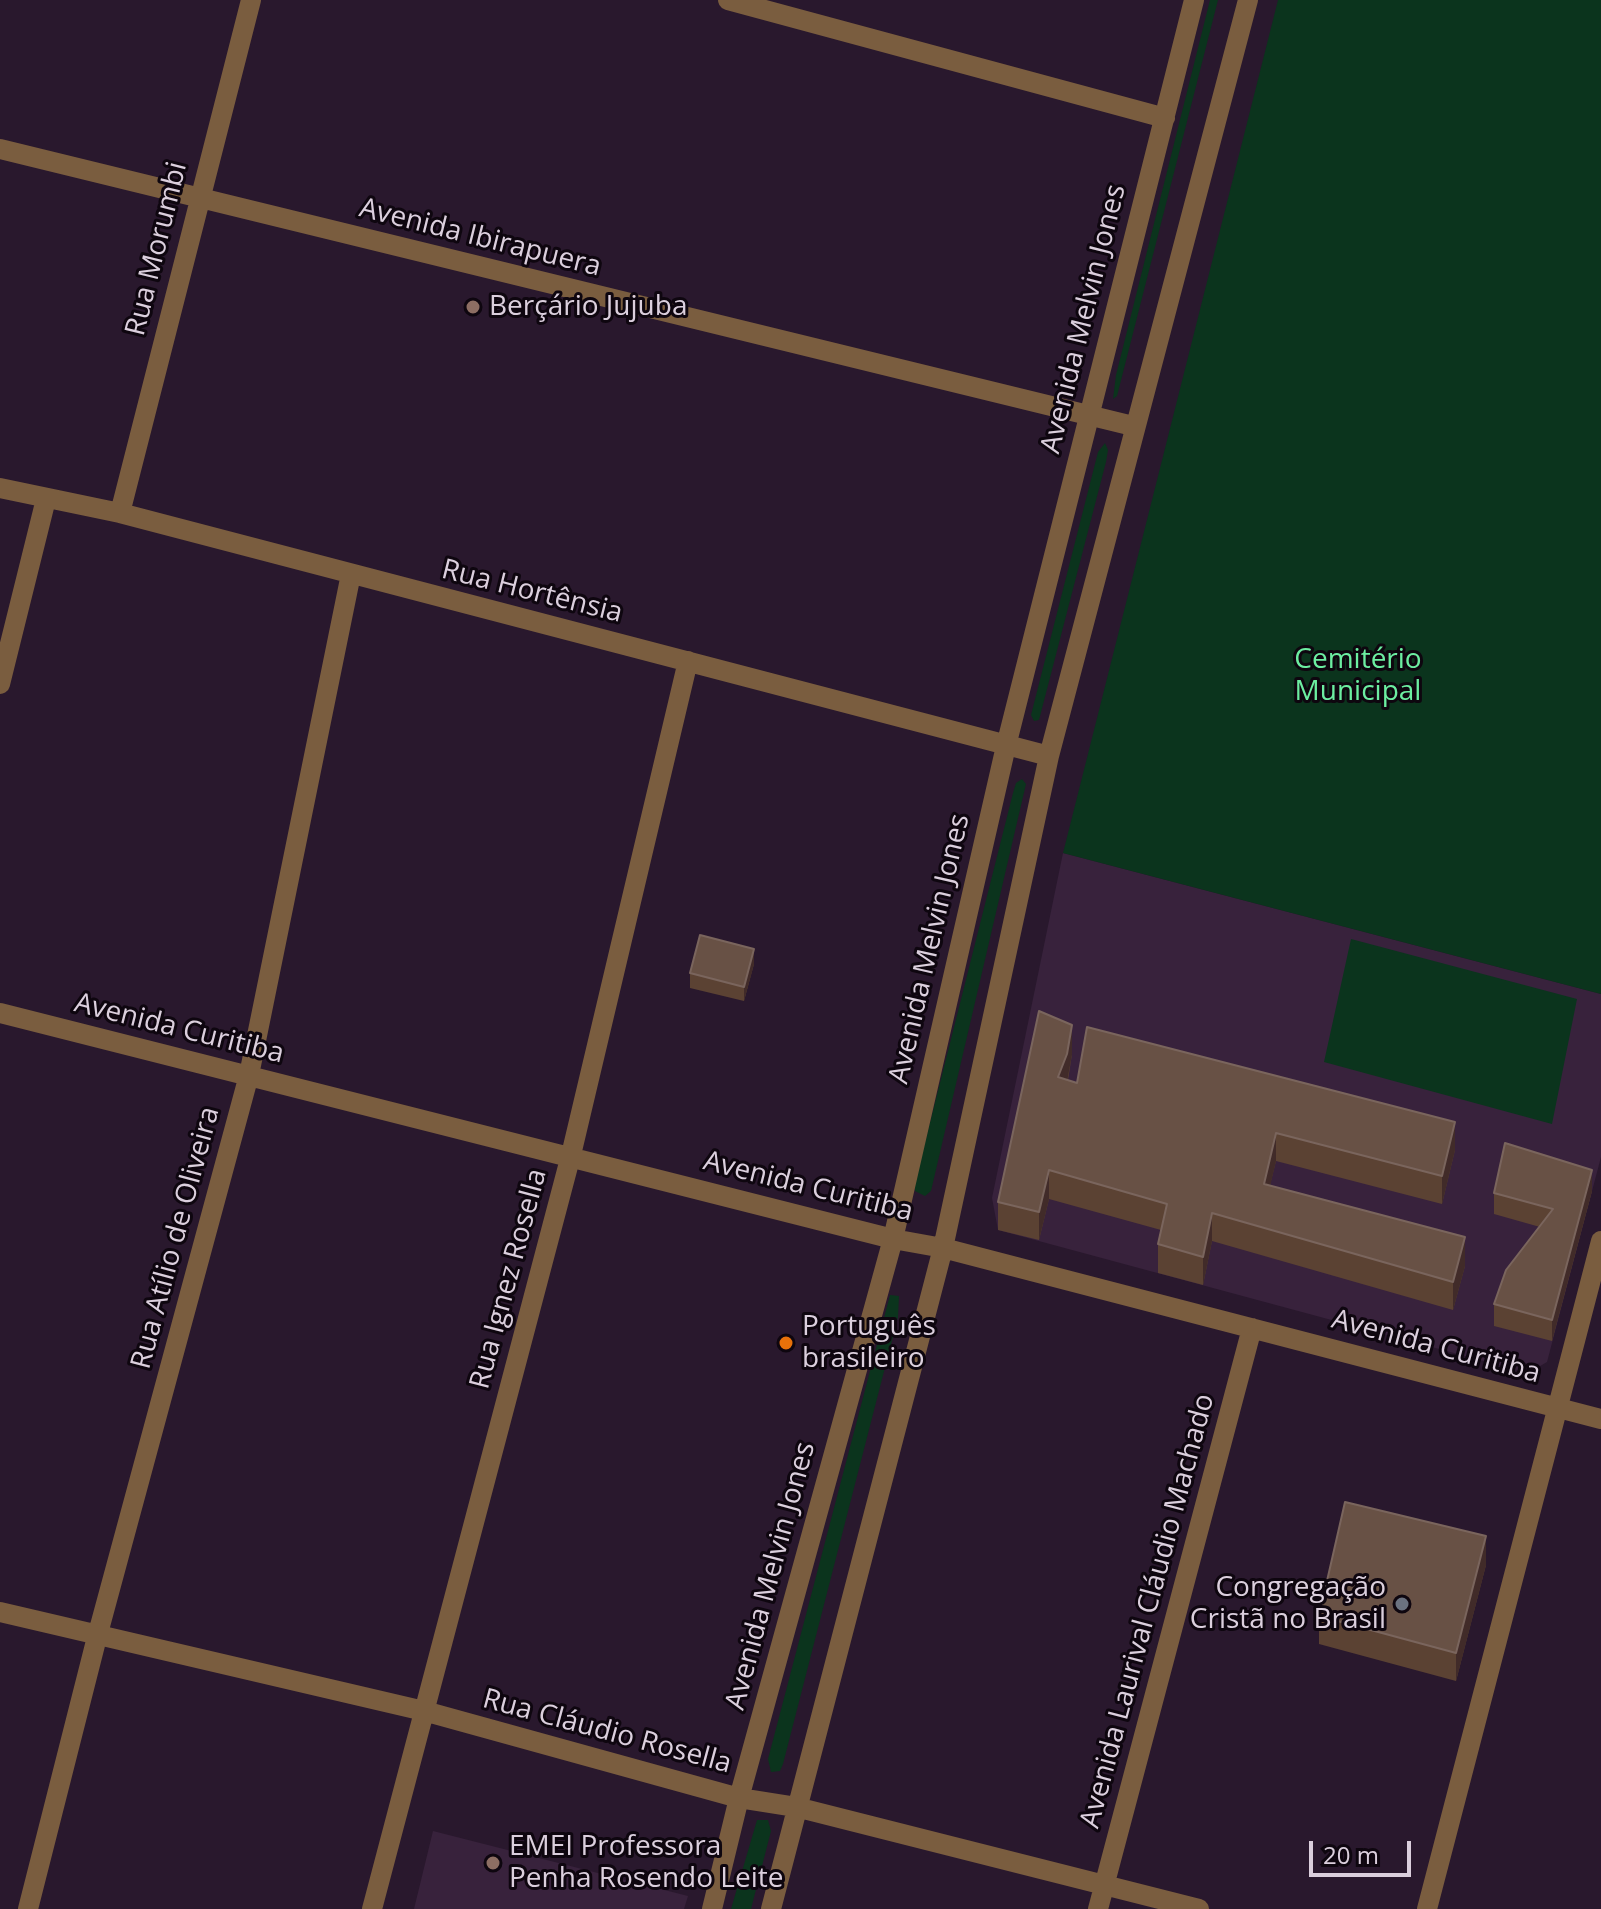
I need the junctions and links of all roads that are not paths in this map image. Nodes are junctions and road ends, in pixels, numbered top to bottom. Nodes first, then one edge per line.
1 (251, 0) edge
2 (728, 0) edge
3 (1194, 0) edge
4 (1248, 0) edge
5 (1165, 118) junction
6 (0, 149) edge
7 (198, 199) junction
8 (1088, 414) junction
9 (1133, 426) junction
10 (0, 488) edge
11 (46, 499) junction
12 (120, 513) junction
13 (351, 574) junction
14 (688, 661) junction
15 (0, 684) edge
16 (1006, 746) junction
17 (1049, 756) junction
18 (0, 1013) edge
19 (249, 1075) junction
20 (571, 1155) junction
21 (893, 1239) junction
22 (1601, 1241) edge
23 (943, 1248) junction
24 (1252, 1328) junction
25 (1558, 1408) junction
26 (1601, 1419) edge
27 (0, 1612) edge
28 (97, 1637) junction
29 (424, 1711) junction
30 (739, 1798) junction
31 (796, 1807) junction
32 (1104, 1887) junction
33 (28, 1909) edge
34 (372, 1909) edge
35 (712, 1909) edge
36 (771, 1909) edge
37 (1098, 1909) edge
38 (1199, 1909) edge
39 (1427, 1909) edge

1 - 7 street, Rua Morumbi
2 - 5 street
3 - 5 street, Avenida Melvin Jones
4 - 9 street
5 - 8 street, Avenida Melvin Jones
6 - 7 street, Avenida Ibirapuera
7 - 8 street, Avenida Ibirapuera
7 - 12 street, Rua Morumbi
8 - 9 street, Avenida Ibirapuera
8 - 16 street, Avenida Melvin Jones
9 - 17 street
10 - 11 street, Rua Hortênsia
11 - 12 street, Rua Hortênsia
11 - 15 street
12 - 13 street, Rua Hortênsia
13 - 14 street, Rua Hortênsia
13 - 19 street, Rua Atílio de Oliveira
14 - 16 street, Rua Hortênsia
14 - 20 street, Rua Ignez Rosella
16 - 17 street, Rua Hortênsia
16 - 21 street, Avenida Melvin Jones
17 - 23 street
18 - 19 street, Avenida Curitiba
19 - 20 street, Avenida Curitiba
19 - 28 street, Rua Atílio de Oliveira
20 - 21 street, Avenida Curitiba
20 - 29 street, Rua Ignez Rosella
21 - 23 street, Avenida Curitiba
21 - 30 street, Avenida Melvin Jones
22 - 25 street
23 - 24 street, Avenida Curitiba
23 - 31 street
24 - 25 street, Avenida Curitiba
24 - 32 street, Avenida Laurival Cláudio Machado
25 - 26 street, Avenida Curitiba
25 - 39 street
27 - 28 street, Rua Cláudio Rosella
28 - 29 street, Rua Cláudio Rosella
28 - 33 street, Rua Atílio de Oliveira
29 - 30 street, Rua Cláudio Rosella
29 - 34 street, Rua Ignez Rosella
30 - 31 street, Rua Cláudio Rosella
30 - 35 street, Avenida Melvin Jones
31 - 32 street, Rua Cláudio Rosella
31 - 36 street
32 - 37 street, Avenida Laurival Cláudio Machado
32 - 38 street, Rua Cláudio Rosella

